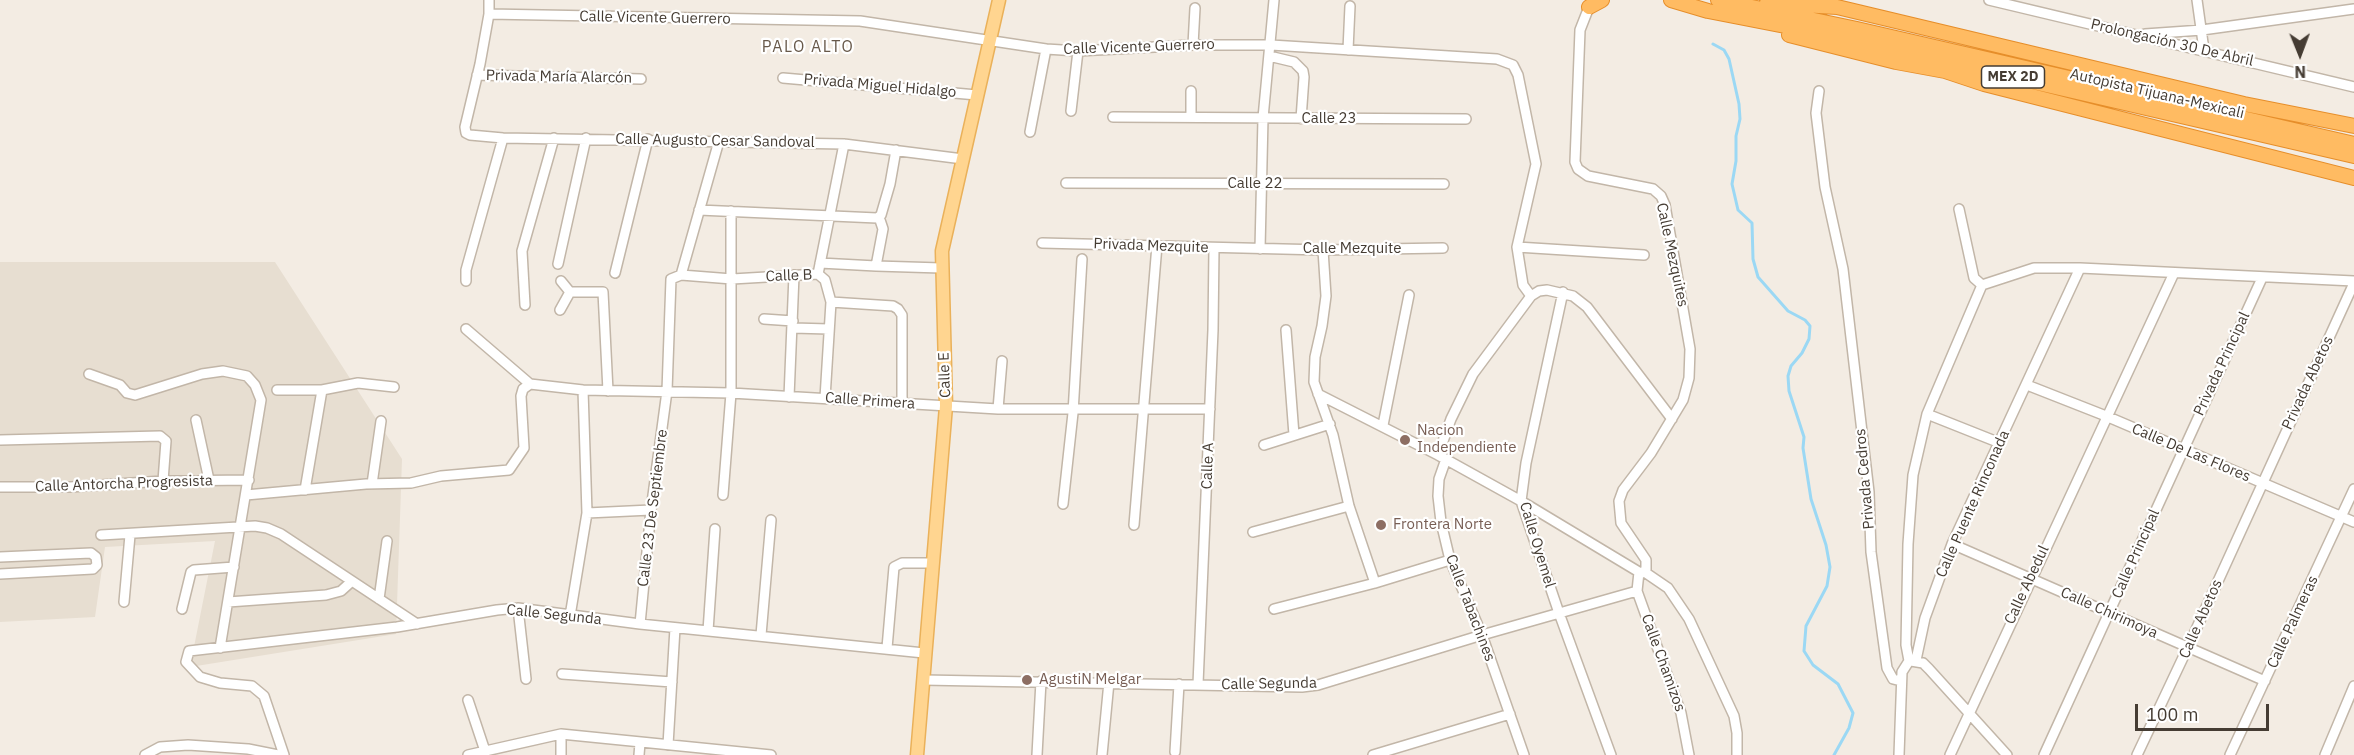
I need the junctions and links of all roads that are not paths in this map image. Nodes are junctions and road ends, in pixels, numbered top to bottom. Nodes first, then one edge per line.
1 (489, 0) edge
2 (999, 0) edge
3 (1274, 0) edge
4 (1602, 0) edge
5 (1671, 0) edge
6 (1720, 0) edge
7 (1989, 0) edge
8 (2197, 0) edge
9 (1590, 3) edge
10 (1350, 6) dead end
11 (1195, 8) dead end
12 (2354, 9) edge
13 (1708, 11) junction
14 (489, 14) junction
15 (2202, 30) junction
16 (2132, 35) junction
17 (990, 41) junction
18 (1193, 45) junction
19 (1270, 45) junction
20 (1046, 49) junction
21 (1348, 50) junction
22 (2204, 50) junction
23 (1078, 51) junction
24 (1269, 56) junction
25 (477, 75) junction
26 (783, 78) dead end
27 (641, 79) dead end
28 (2351, 85) edge
29 (1191, 91) dead end
30 (1819, 91) dead end
31 (977, 95) junction
32 (1071, 111) dead end
33 (1113, 117) dead end
34 (1191, 117) junction
35 (1263, 118) junction
36 (1301, 119) junction
37 (1466, 119) dead end
38 (2354, 126) edge
39 (1030, 132) dead end
40 (503, 138) junction
41 (554, 138) junction
42 (586, 138) junction
43 (648, 139) junction
44 (719, 141) junction
45 (844, 144) junction
46 (2354, 144) edge
47 (896, 150) junction
48 (2354, 156) edge
49 (963, 159) junction
50 (2354, 178) edge
51 (1066, 183) dead end
52 (1261, 184) junction
53 (1444, 184) dead end
54 (1959, 209) dead end
55 (699, 210) junction
56 (731, 211) junction
57 (830, 215) junction
58 (879, 217) junction
59 (1042, 243) dead end
60 (1157, 245) junction
61 (1214, 248) junction
62 (1443, 248) dead end
63 (1516, 248) junction
64 (1260, 249) junction
65 (1323, 250) junction
66 (1644, 255) dead end
67 (1082, 259) dead end
68 (820, 263) junction
69 (558, 264) dead end
70 (876, 266) junction
71 (941, 268) junction
72 (2080, 268) junction
73 (615, 273) dead end
74 (2174, 273) junction
75 (818, 274) junction
76 (681, 275) junction
77 (794, 275) junction
78 (2262, 278) junction
79 (732, 279) junction
80 (466, 281) dead end
81 (561, 281) dead end
82 (2354, 282) edge
83 (1982, 285) junction
84 (570, 292) junction
85 (1563, 292) junction
86 (1409, 295) dead end
87 (1531, 296) junction
88 (831, 302) junction
89 (525, 306) dead end
90 (561, 310) dead end
91 (765, 320) dead end
92 (793, 325) junction
93 (466, 328) dead end
94 (829, 328) junction
95 (1286, 330) dead end
96 (1002, 361) dead end
97 (89, 374) dead end
98 (530, 384) junction
99 (2027, 385) junction
100 (394, 387) dead end
101 (276, 390) dead end
102 (322, 390) junction
103 (583, 390) junction
104 (608, 391) junction
105 (667, 391) junction
106 (731, 393) junction
107 (1318, 394) junction
108 (789, 397) junction
109 (825, 398) junction
110 (902, 403) junction
111 (946, 406) junction
112 (998, 409) junction
113 (1144, 409) junction
114 (1210, 409) junction
115 (1073, 410) junction
116 (1927, 414) junction
117 (2106, 416) junction
118 (1672, 419) junction
119 (196, 420) dead end
120 (381, 421) dead end
121 (1329, 424) junction
122 (1383, 425) junction
123 (1294, 435) junction
124 (0, 440) edge
125 (2000, 443) junction
126 (1264, 444) dead end
127 (2183, 450) junction
128 (1442, 457) junction
129 (209, 480) junction
130 (249, 480) junction
131 (163, 481) junction
132 (2262, 483) junction
133 (372, 484) junction
134 (0, 487) edge
135 (2354, 489) edge
136 (305, 490) junction
137 (246, 495) junction
138 (723, 495) dead end
139 (1521, 501) junction
140 (1063, 504) dead end
141 (1349, 506) junction
142 (651, 510) junction
143 (587, 513) junction
144 (2341, 517) junction
145 (771, 520) dead end
146 (2354, 522) edge
147 (1134, 525) dead end
148 (242, 527) junction
149 (715, 529) dead end
150 (1253, 531) dead end
151 (101, 535) dead end
152 (130, 535) junction
153 (387, 542) dead end
154 (1952, 544) junction
155 (0, 557) edge
156 (1450, 560) junction
157 (932, 563) junction
158 (234, 567) junction
159 (1643, 572) junction
160 (0, 574) edge
161 (2030, 578) junction
162 (352, 581) junction
163 (1375, 583) junction
164 (1637, 591) junction
165 (379, 599) junction
166 (124, 602) dead end
167 (228, 602) junction
168 (518, 608) junction
169 (182, 609) dead end
170 (1274, 609) dead end
171 (1559, 613) junction
172 (2109, 614) junction
173 (570, 616) junction
174 (417, 624) junction
175 (640, 624) junction
176 (675, 628) junction
177 (708, 631) junction
178 (761, 635) junction
179 (1482, 635) junction
180 (2188, 647) junction
181 (220, 648) junction
182 (887, 648) junction
183 (924, 653) junction
184 (1912, 660) junction
185 (562, 674) dead end
186 (526, 680) dead end
187 (923, 680) junction
188 (1041, 681) junction
189 (1901, 681) junction
190 (2265, 681) junction
191 (672, 682) junction
192 (1109, 682) junction
193 (1179, 684) junction
194 (1198, 684) junction
195 (2354, 686) edge
196 (468, 700) dead end
197 (1969, 712) junction
198 (1510, 714) junction
199 (561, 734) junction
200 (640, 742) junction
201 (668, 745) junction
202 (176, 750) edge
203 (484, 751) junction
204 (237, 752) edge
205 (1175, 752) dead end
206 (145, 755) edge
207 (278, 755) edge
208 (284, 755) edge
209 (468, 755) edge
210 (561, 755) edge
211 (639, 755) edge
212 (771, 755) edge
213 (917, 755) edge
214 (1036, 755) edge
215 (1102, 755) edge
216 (1373, 755) edge
217 (1524, 755) edge
218 (1611, 755) edge
219 (1689, 755) edge
220 (1737, 755) edge
221 (1899, 755) edge
222 (1950, 755) edge
223 (2007, 755) edge
224 (2044, 755) edge
225 (2137, 755) edge
226 (2230, 755) edge
227 (2325, 755) edge

1 - 14 street
2 - 17 main road, Calle E
3 - 19 street
4 - 9 highway
5 - 13 highway, Autopista Tijuana-Mexicali / MEX 2D
6 - 38 highway
6 - 46 highway, Autopista Tijuana-Mexicali / MEX 2D
7 - 16 street, Prolongación 30 De Abril
8 - 15 street
9 - 118 street, Calle Mezquites
10 - 21 street
11 - 18 street
12 - 15 street
13 - 48 highway, Autopista Tijuana-Mexicali / MEX 2D
13 - 50 highway
14 - 17 street, Calle Vicente Guerrero
14 - 25 street
15 - 16 street
15 - 22 street
16 - 22 street, Prolongación 30 De Abril
17 - 20 street, Calle Vicente Guerrero
17 - 31 main road, Calle E
18 - 19 street, Calle Vicente Guerrero
18 - 23 street, Calle Vicente Guerrero
19 - 21 street, Calle Vicente Guerrero
19 - 24 street
20 - 23 street, Calle Vicente Guerrero
20 - 39 street
21 - 63 street, Calle Vicente Guerrero
22 - 28 street, Prolongación 30 De Abril
23 - 32 street
24 - 35 street
24 - 36 street
25 - 27 street, Privada María Alarcón
25 - 40 street, Calle Augusto Cesar Sandoval
26 - 31 street, Privada Miguel Hidalgo
29 - 34 street
30 - 189 street, Privada Cedros
31 - 49 main road, Calle E
33 - 34 street, Calle 23
34 - 35 street, Calle 23
35 - 36 street, Calle 23
35 - 52 street
36 - 37 street, Calle 23
40 - 41 street, Calle Augusto Cesar Sandoval
40 - 80 street
41 - 42 street, Calle Augusto Cesar Sandoval
41 - 89 street
42 - 43 street, Calle Augusto Cesar Sandoval
42 - 69 street
43 - 44 street, Calle Augusto Cesar Sandoval
43 - 73 street
44 - 45 street, Calle Augusto Cesar Sandoval
44 - 55 street
45 - 47 street, Calle Augusto Cesar Sandoval
45 - 57 street
47 - 49 street, Calle Augusto Cesar Sandoval
47 - 58 street
49 - 71 main road, Calle E
51 - 52 street, Calle 22
52 - 53 street, Calle 22
52 - 64 street
54 - 83 street
55 - 56 street
55 - 76 street
56 - 57 street
56 - 79 street
57 - 58 street
57 - 68 street
58 - 70 street
59 - 60 street, Privada Mezquite
60 - 61 street, Privada Mezquite
60 - 113 street
61 - 64 street, Privada Mezquite
61 - 114 street, Calle A
62 - 65 street, Calle Mezquite
63 - 66 street
63 - 87 street, Calle Vicente Guerrero
64 - 65 street, Calle Mezquite
65 - 107 street
67 - 115 street
68 - 70 street
68 - 75 street
70 - 71 street
71 - 111 main road, Calle E
72 - 74 street
72 - 83 street
72 - 99 street, Calle Puente Rinconada
74 - 78 street
74 - 117 street, Calle Abedul
75 - 77 street, Calle B
75 - 88 street, Calle B
76 - 79 street, Calle B
76 - 105 street, Calle 23 De Septiembre
77 - 79 street, Calle B
77 - 92 street
78 - 82 street
78 - 127 street, Privada Principal
79 - 106 street
81 - 84 street
82 - 132 street, Privada Abetos
83 - 116 street
84 - 90 street
84 - 104 street
85 - 87 street
85 - 118 street
85 - 139 street, Calle Oyemel
86 - 122 street
87 - 128 street, Calle Tabachines
88 - 94 street
88 - 110 street
91 - 92 street
92 - 94 street
92 - 108 street
93 - 98 street
94 - 109 street
95 - 123 street
96 - 112 street
97 - 130 street
98 - 103 street, Calle Primera
98 - 133 street
99 - 117 street, Calle De Las Flores
99 - 125 street, Calle Puente Rinconada
100 - 102 street
101 - 102 street
102 - 136 street
103 - 104 street, Calle Primera
103 - 143 street
104 - 105 street, Calle Primera
105 - 106 street, Calle Primera
105 - 142 street, Calle 23 De Septiembre
106 - 108 street, Calle Primera
106 - 138 street
107 - 121 street
107 - 122 street
108 - 109 street, Calle Primera
109 - 110 street, Calle Primera
110 - 111 street, Calle Primera
111 - 112 street, Calle Primera
111 - 157 main road, Calle E
112 - 115 street, Calle Primera
113 - 114 street, Calle Primera
113 - 115 street, Calle Primera
113 - 147 street
114 - 194 street, Calle A
115 - 140 street
116 - 125 street
116 - 184 street
117 - 127 street, Calle De Las Flores
117 - 161 street, Calle Abedul
118 - 159 street, Calle Mezquites
119 - 129 street
120 - 133 street
121 - 123 street
121 - 141 street
122 - 128 street
123 - 126 street
124 - 131 street
125 - 154 street, Calle Puente Rinconada
127 - 132 street, Calle De Las Flores
127 - 172 street, Calle Principal
128 - 139 street
128 - 156 street, Calle Tabachines
129 - 130 street, Calle Antorcha Progresista
129 - 131 street, Calle Antorcha Progresista
130 - 137 street
131 - 134 street, Calle Antorcha Progresista
132 - 144 street, Calle De Las Flores
132 - 180 street, Calle Abetos
133 - 136 street
135 - 144 street, Calle Palmeras
136 - 137 street
137 - 148 street
139 - 159 street
139 - 171 street, Calle Oyemel
141 - 150 street
141 - 163 street
142 - 143 street
142 - 175 street, Calle 23 De Septiembre
143 - 173 street
144 - 146 street, Calle De Las Flores
144 - 190 street, Calle Palmeras
145 - 178 street
148 - 152 street
148 - 158 street
148 - 162 street
149 - 177 street
151 - 152 street
152 - 166 street
153 - 165 street
154 - 161 street, Calle Chirimoya
154 - 184 street, Calle Puente Rinconada
155 - 160 street
156 - 163 street
156 - 179 street, Calle Tabachines
157 - 182 street
157 - 183 main road, Calle E
158 - 167 street
158 - 169 street
159 - 164 street, Calle Chamizos
159 - 220 street
161 - 172 street, Calle Chirimoya
161 - 197 street, Calle Abedul
162 - 165 street
162 - 167 street
163 - 170 street
164 - 171 street, Calle Segunda
164 - 219 street, Calle Chamizos
165 - 174 street
167 - 181 street
168 - 173 street, Calle Segunda
168 - 174 street, Calle Segunda
168 - 186 street
171 - 179 street, Calle Segunda
171 - 218 street, Calle Oyemel
172 - 180 street, Calle Chirimoya
172 - 224 street, Calle Principal
173 - 175 street, Calle Segunda
174 - 181 street, Calle Segunda
175 - 176 street, Calle Segunda
176 - 177 street, Calle Segunda
176 - 191 street
177 - 178 street, Calle Segunda
178 - 182 street, Calle Segunda
179 - 194 street, Calle Segunda
179 - 198 street, Calle Tabachines
180 - 190 street, Calle Chirimoya
180 - 225 street, Calle Abetos
181 - 208 street, Calle Segunda
182 - 183 street, Calle Segunda
183 - 187 main road, Calle E
184 - 189 street, Calle Puente Rinconada
184 - 197 street
185 - 191 street
187 - 188 street, Calle Segunda
187 - 213 main road, Calle E
188 - 192 street, Calle Segunda
188 - 214 street
189 - 221 street, Calle Puente Rinconada
190 - 226 street, Calle Palmeras
191 - 201 street
192 - 193 street, Calle Segunda
192 - 215 street
193 - 194 street, Calle Segunda
193 - 205 street
195 - 227 street
196 - 203 street
197 - 222 street, Calle Abedul
197 - 223 street
198 - 216 street
198 - 217 street, Calle Tabachines
199 - 200 street
199 - 203 street
199 - 210 street
200 - 201 street
200 - 211 street
201 - 212 street
202 - 204 street
202 - 206 street
203 - 209 street
204 - 207 street

